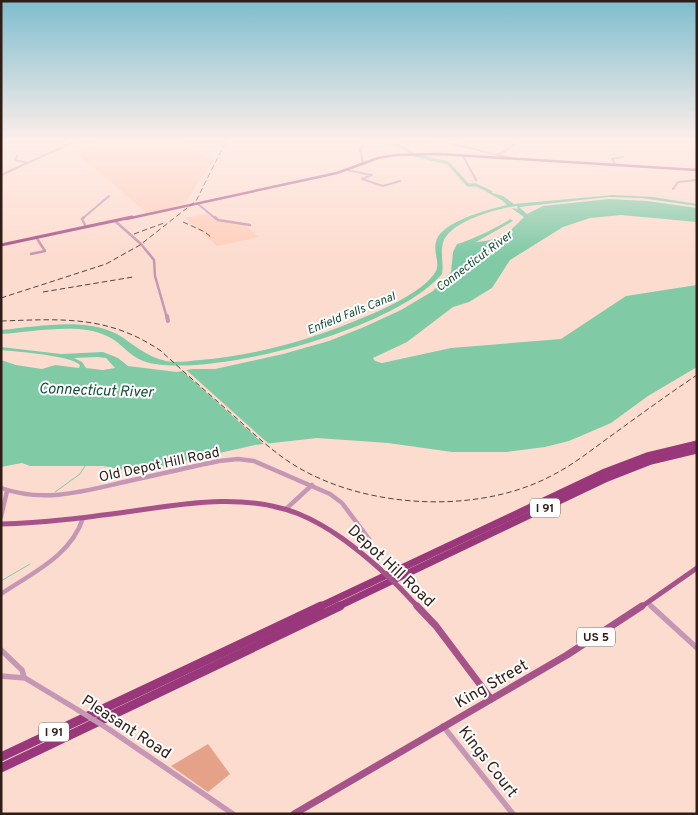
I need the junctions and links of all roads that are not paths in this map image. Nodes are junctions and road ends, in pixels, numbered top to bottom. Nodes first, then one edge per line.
1 (307, 179) edge
2 (362, 179) edge
3 (697, 180) edge
4 (400, 181) dead end
5 (673, 189) dead end
6 (109, 196) dead end
7 (198, 204) junction
8 (115, 221) junction
9 (250, 225) dead end
10 (86, 227) junction
11 (36, 237) junction
12 (1, 245) edge
13 (31, 254) dead end
14 (168, 321) dead end
15 (697, 444) edge
16 (697, 450) edge
17 (312, 485) junction
18 (1, 488) edge
19 (7, 491) junction
20 (286, 509) junction
21 (1, 517) edge
22 (83, 518) junction
23 (1, 524) edge
24 (369, 539) dead end
25 (697, 568) edge
26 (1, 594) edge
27 (648, 603) junction
28 (697, 648) edge
29 (1, 650) edge
30 (1, 676) edge
31 (24, 677) junction
32 (491, 698) junction
33 (443, 726) junction
34 (110, 730) joint
35 (1, 757) edge
36 (1, 768) edge
37 (233, 814) edge
38 (294, 814) edge
39 (513, 814) edge

1 - 7 main road
2 - 4 street
3 - 5 street
6 - 10 street
7 - 8 main road
7 - 9 street
8 - 10 main road
8 - 14 street
10 - 11 main road
11 - 12 main road
11 - 13 street
15 - 35 highway, I 91
16 - 36 highway, I 91
17 - 19 street, Old Depot Hill Road
17 - 20 street
17 - 24 street, Old Depot Hill Road
18 - 19 street, Old Depot Hill Road
19 - 21 street
20 - 22 main road, Depot Hill Road
20 - 32 main road, Depot Hill Road, bridge
22 - 23 main road, Depot Hill Road
22 - 26 street
25 - 27 main road, King Street / US 5
27 - 28 street
27 - 32 main road, King Street / US 5
29 - 31 street
30 - 31 street, Pleasant Road
31 - 34 street, Pleasant Road, bridge
32 - 33 main road, King Street / US 5
33 - 38 main road, King Street / US 5
33 - 39 street, Kings Court
34 - 37 street, Pleasant Road

